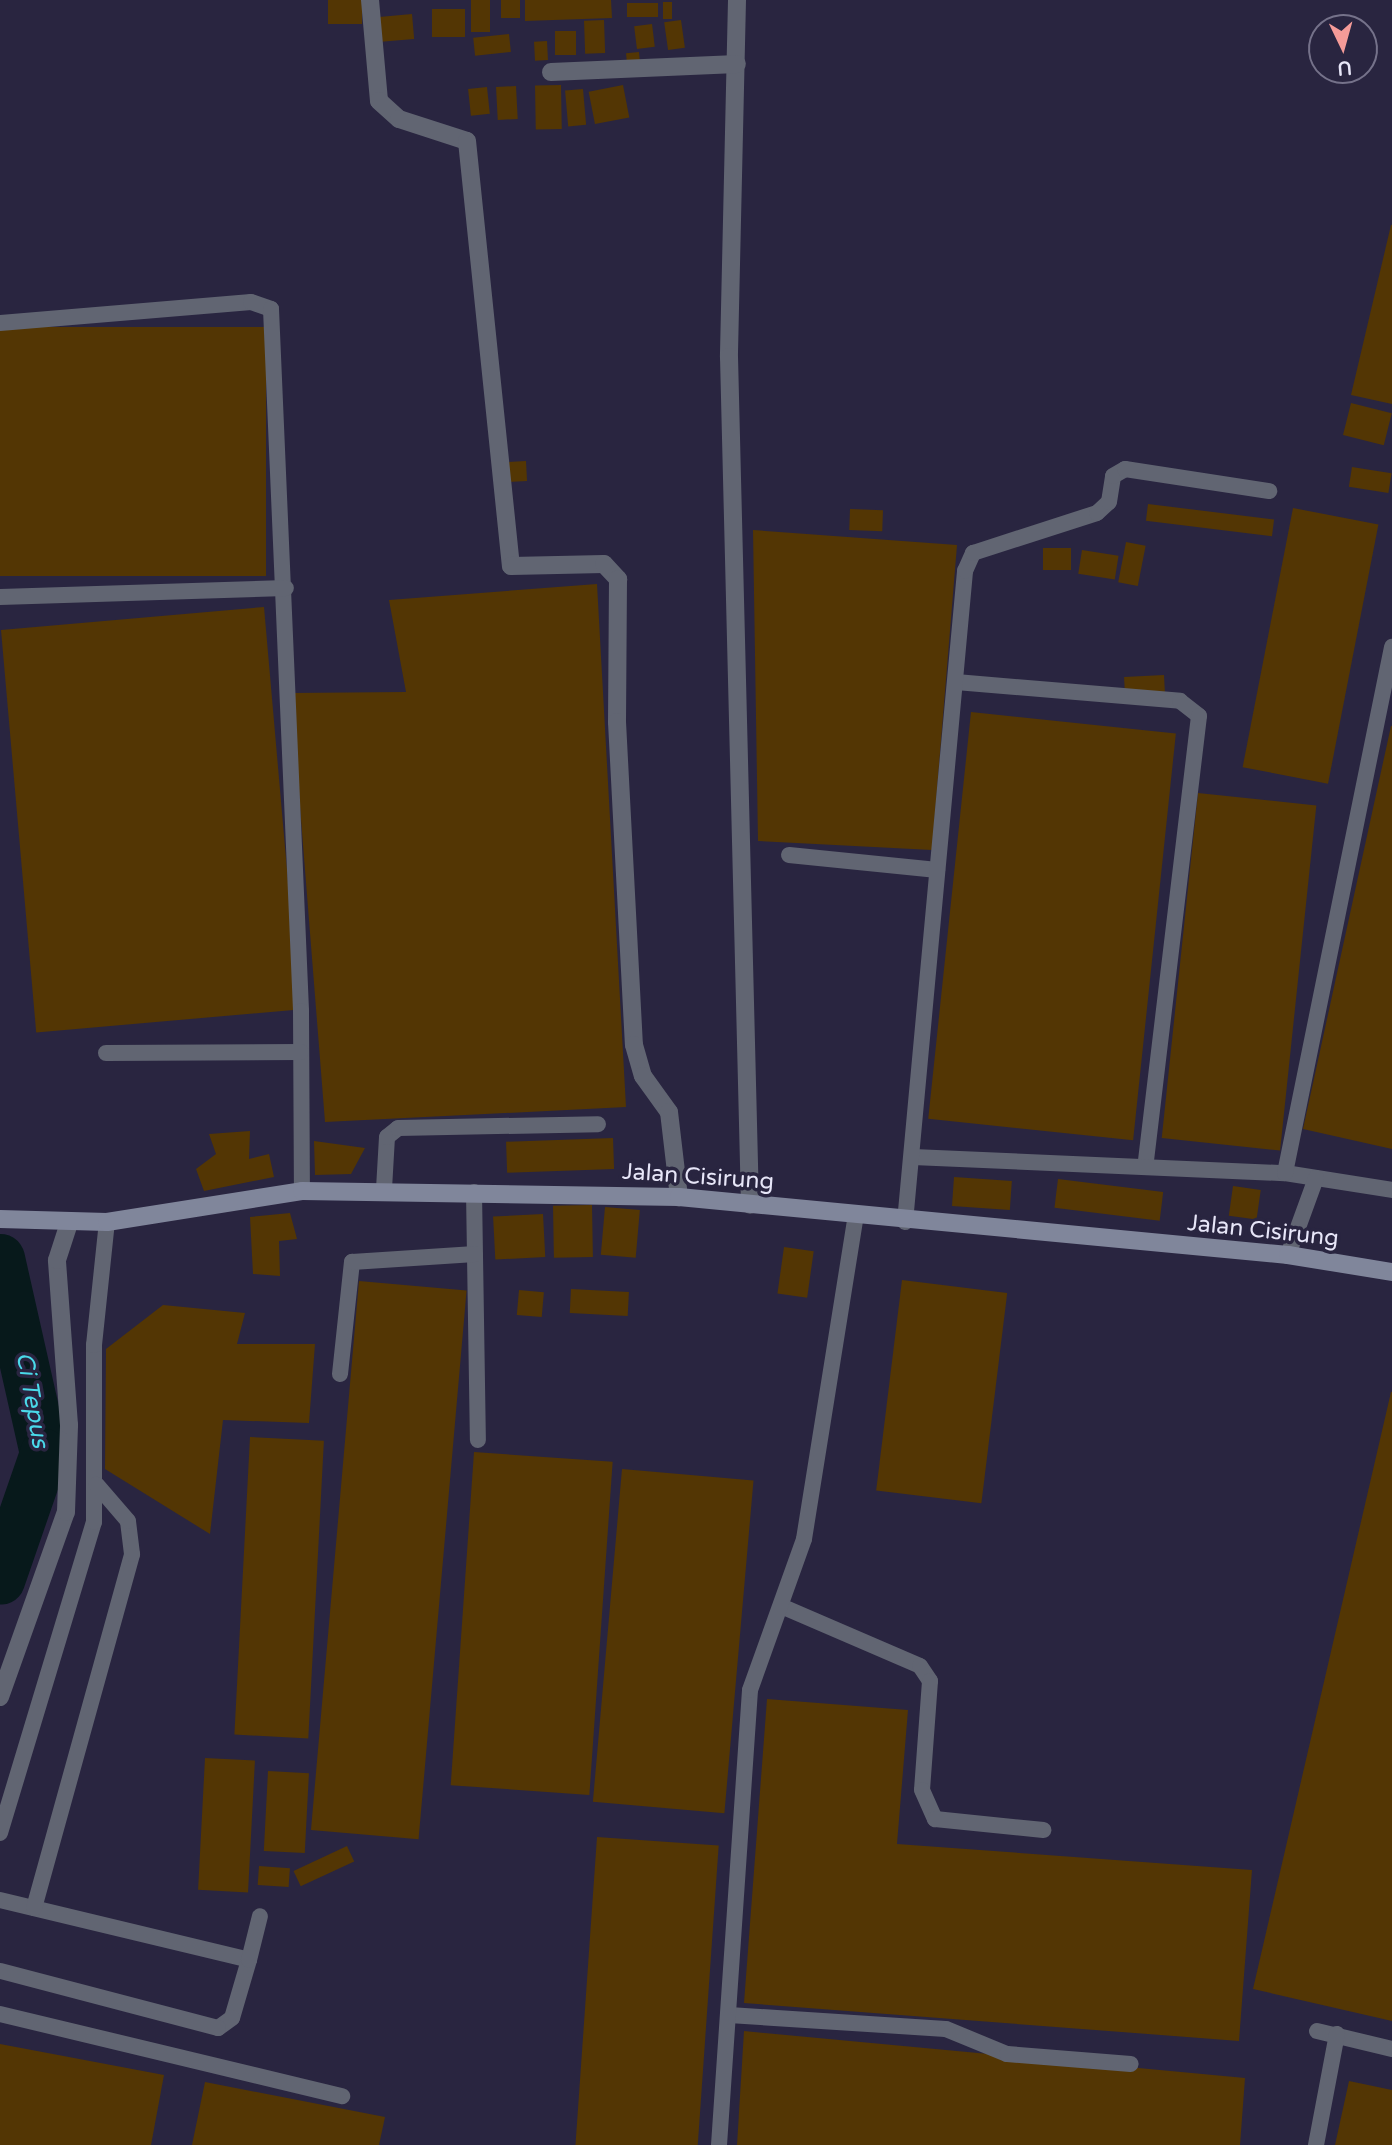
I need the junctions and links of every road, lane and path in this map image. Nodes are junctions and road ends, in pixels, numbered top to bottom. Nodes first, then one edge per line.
1 (370, 0) edge
2 (737, 0) edge
3 (737, 64) junction
4 (551, 72) dead end
5 (0, 323) edge
6 (1269, 491) dead end
7 (286, 588) junction
8 (0, 597) edge
9 (1392, 647) edge
10 (956, 682) junction
11 (789, 855) dead end
12 (937, 870) junction
13 (301, 1052) junction
14 (106, 1053) dead end
15 (598, 1124) dead end
16 (913, 1157) junction
17 (1145, 1166) junction
18 (1284, 1173) junction
19 (1316, 1178) junction
20 (384, 1189) junction
21 (1392, 1190) edge
22 (302, 1191) junction
23 (474, 1192) junction
24 (679, 1197) junction
25 (750, 1205) junction
26 (856, 1216) junction
27 (0, 1219) edge
28 (107, 1222) junction
29 (905, 1222) junction
30 (69, 1224) junction
31 (475, 1254) junction
32 (1288, 1255) junction
33 (1392, 1272) edge
34 (340, 1374) dead end
35 (478, 1440) dead end
36 (97, 1485) junction
37 (781, 1606) junction
38 (0, 1697) edge
39 (1043, 1829) dead end
40 (0, 1833) edge
41 (0, 1900) edge
42 (34, 1908) junction
43 (260, 1916) dead end
44 (249, 1960) junction
45 (0, 1971) edge
46 (0, 2014) edge
47 (729, 2015) junction
48 (1317, 2031) dead end
49 (1337, 2034) junction
50 (1392, 2049) edge
51 (1131, 2064) dead end
52 (342, 2096) dead end
53 (719, 2145) edge
54 (1317, 2145) edge

1 - 24 street
2 - 3 street
3 - 4 street
3 - 25 street
5 - 7 lane
6 - 10 lane
7 - 8 lane
7 - 13 lane
9 - 18 lane
10 - 12 lane
10 - 17 lane
11 - 12 lane
12 - 16 lane
13 - 14 lane
13 - 22 lane
15 - 20 lane
16 - 17 lane
16 - 29 lane
17 - 18 lane
18 - 19 lane
19 - 21 lane
19 - 32 lane
20 - 22 main road, Jalan Cisirung
20 - 23 main road, Jalan Cisirung
22 - 28 main road, Jalan Cisirung
23 - 24 main road, Jalan Cisirung
23 - 31 lane
24 - 25 main road, Jalan Cisirung
25 - 26 main road, Jalan Cisirung
26 - 29 main road, Jalan Cisirung
26 - 37 lane
27 - 30 main road, Jalan Cisirung
28 - 30 main road, Jalan Cisirung
28 - 36 lane
29 - 32 main road, Jalan Cisirung
30 - 38 street
31 - 34 lane
31 - 35 lane
32 - 33 main road, Jalan Cisirung
36 - 40 lane
36 - 42 lane
37 - 39 lane
37 - 47 lane
41 - 42 lane
42 - 44 lane
43 - 44 lane
44 - 45 lane
46 - 52 lane
47 - 51 lane
47 - 53 lane
48 - 49 lane
49 - 50 lane
49 - 54 lane

